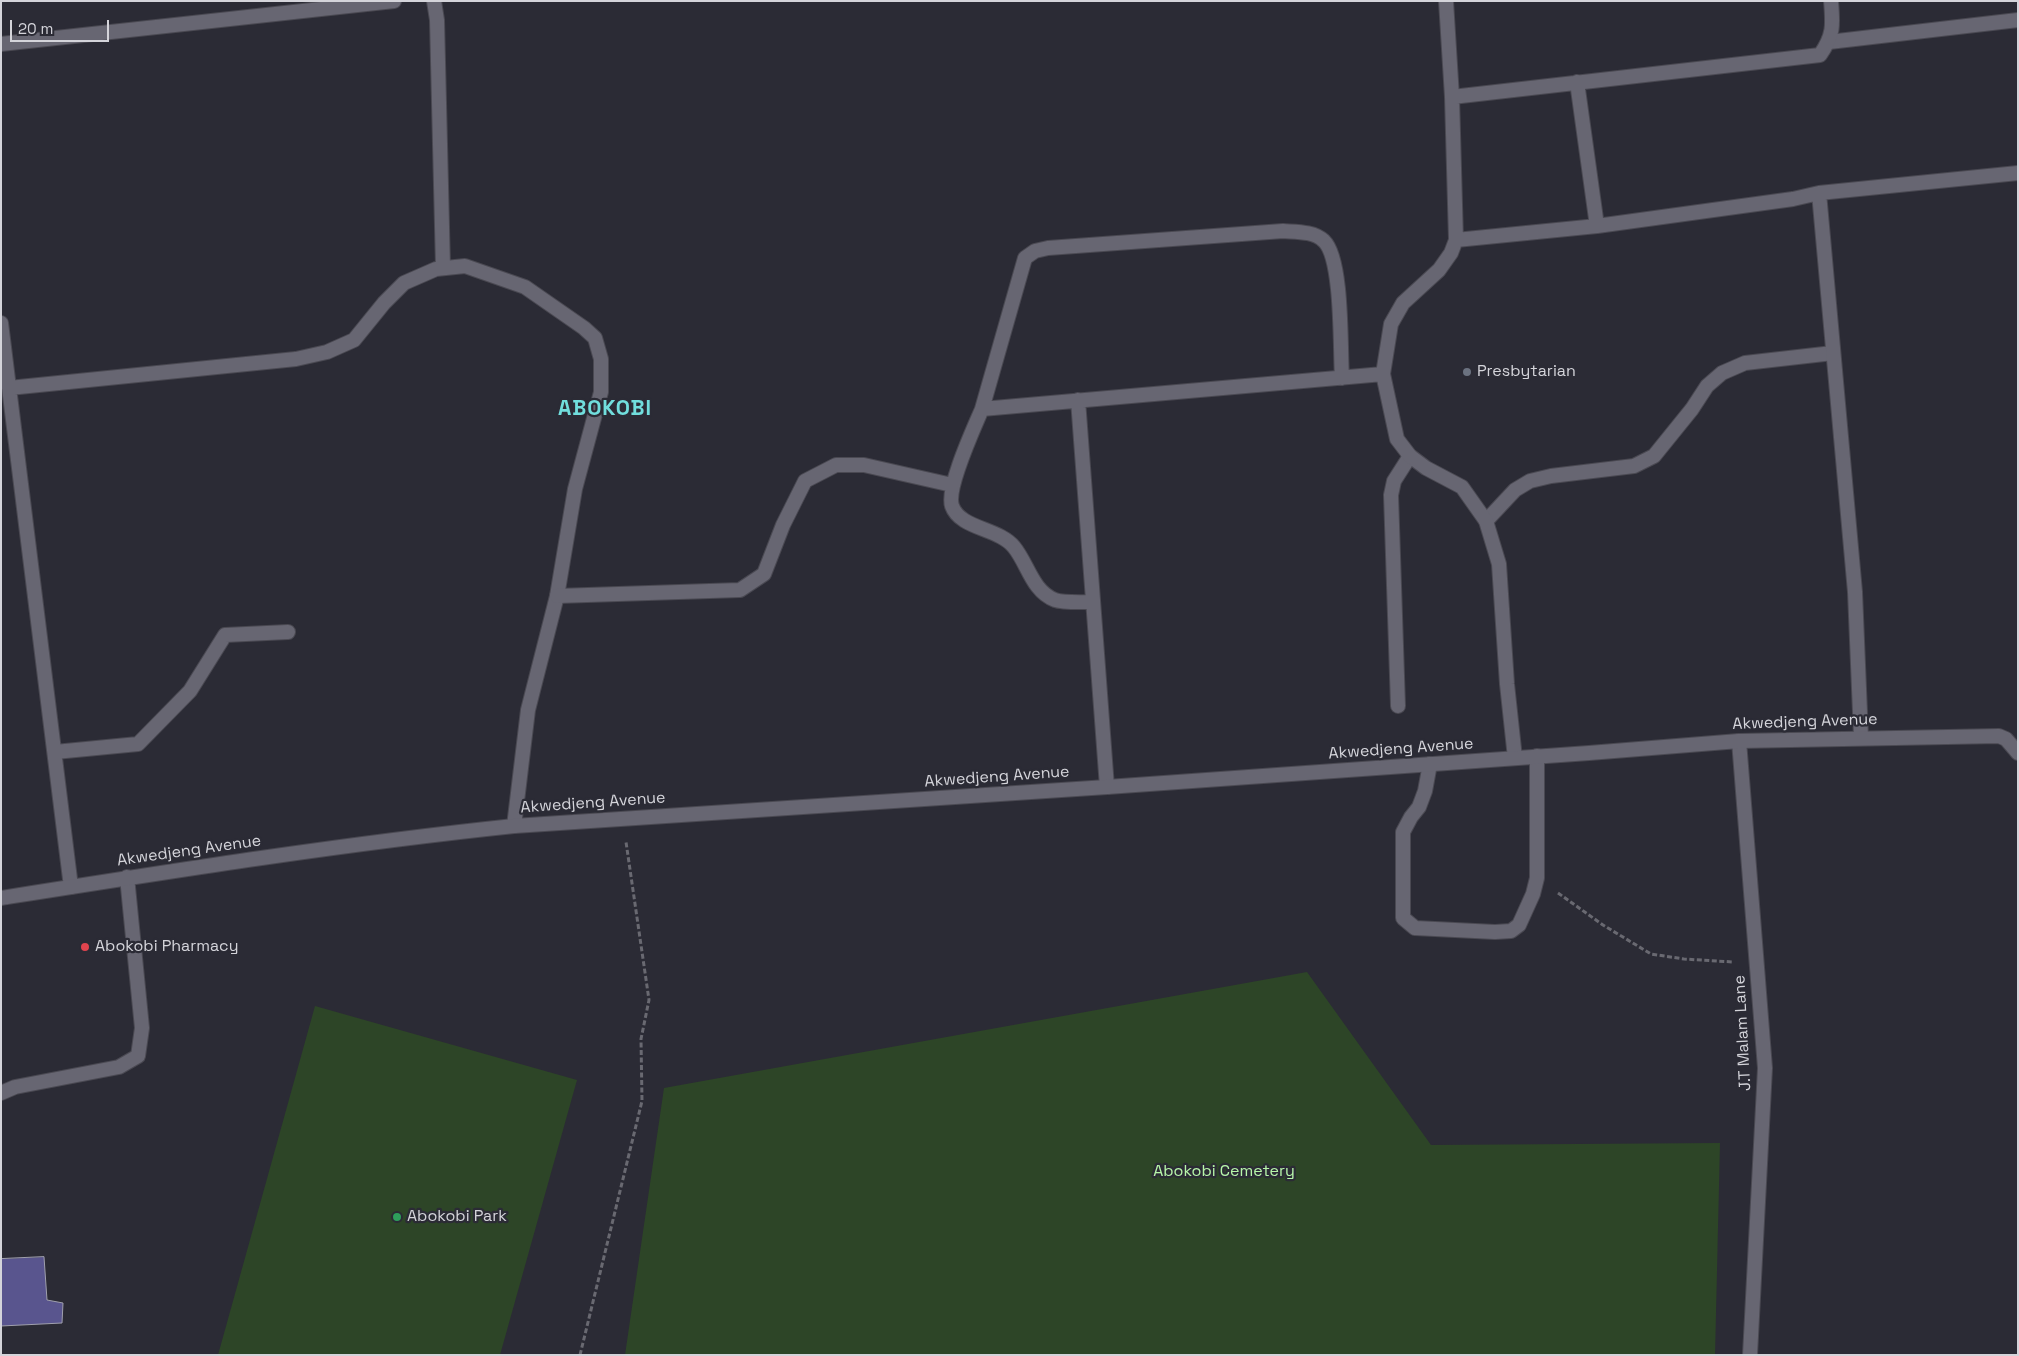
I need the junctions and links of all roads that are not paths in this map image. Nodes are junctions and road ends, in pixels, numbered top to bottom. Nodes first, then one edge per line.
1 (394, 1) edge
2 (434, 1) edge
3 (1446, 1) edge
4 (1831, 1) edge
5 (2018, 20) edge
6 (1829, 42) junction
7 (1, 44) edge
8 (1577, 82) junction
9 (1452, 97) junction
10 (2018, 173) edge
11 (1819, 193) junction
12 (1597, 226) junction
13 (1456, 240) junction
14 (443, 268) junction
15 (1, 323) edge
16 (1833, 353) junction
17 (1383, 374) junction
18 (1342, 378) junction
19 (9, 388) junction
20 (1078, 400) junction
21 (982, 409) junction
22 (1410, 456) junction
23 (952, 485) junction
24 (1486, 522) junction
25 (557, 596) junction
26 (1093, 602) junction
27 (288, 632) dead end
28 (1398, 706) dead end
29 (1861, 737) junction
30 (2008, 738) edge
31 (1739, 740) junction
32 (55, 752) junction
33 (2018, 753) edge
34 (1537, 756) junction
35 (1516, 758) junction
36 (1430, 764) junction
37 (1107, 787) junction
38 (514, 826) junction
39 (127, 877) junction
40 (71, 887) junction
41 (1, 898) edge
42 (1, 1093) edge
43 (1750, 1355) edge

1 - 7 street
2 - 14 street
3 - 9 street
4 - 6 street
5 - 6 street
6 - 8 street
8 - 9 street
8 - 12 street
9 - 13 street
10 - 11 street
11 - 12 street
11 - 16 street
12 - 13 street
13 - 17 street
14 - 19 street
14 - 25 street
15 - 19 street
16 - 24 street
16 - 29 street
17 - 18 street
17 - 22 street
18 - 20 street
18 - 21 street
19 - 32 street
20 - 21 street
20 - 26 street
21 - 23 street
22 - 24 street
22 - 28 street
23 - 25 street
23 - 26 street
24 - 35 street
25 - 38 street
26 - 37 street
27 - 32 street
29 - 30 street, Akwedjeng Avenue
29 - 31 street, Akwedjeng Avenue
30 - 33 street
31 - 34 street, Akwedjeng Avenue
31 - 43 street, J.T Malam Lane
32 - 40 street
34 - 35 street, Akwedjeng Avenue
34 - 36 street
35 - 36 street, Akwedjeng Avenue
36 - 37 street, Akwedjeng Avenue
37 - 38 street, Akwedjeng Avenue
38 - 39 street, Akwedjeng Avenue
39 - 40 street, Akwedjeng Avenue
39 - 42 street
40 - 41 street, Akwedjeng Avenue

